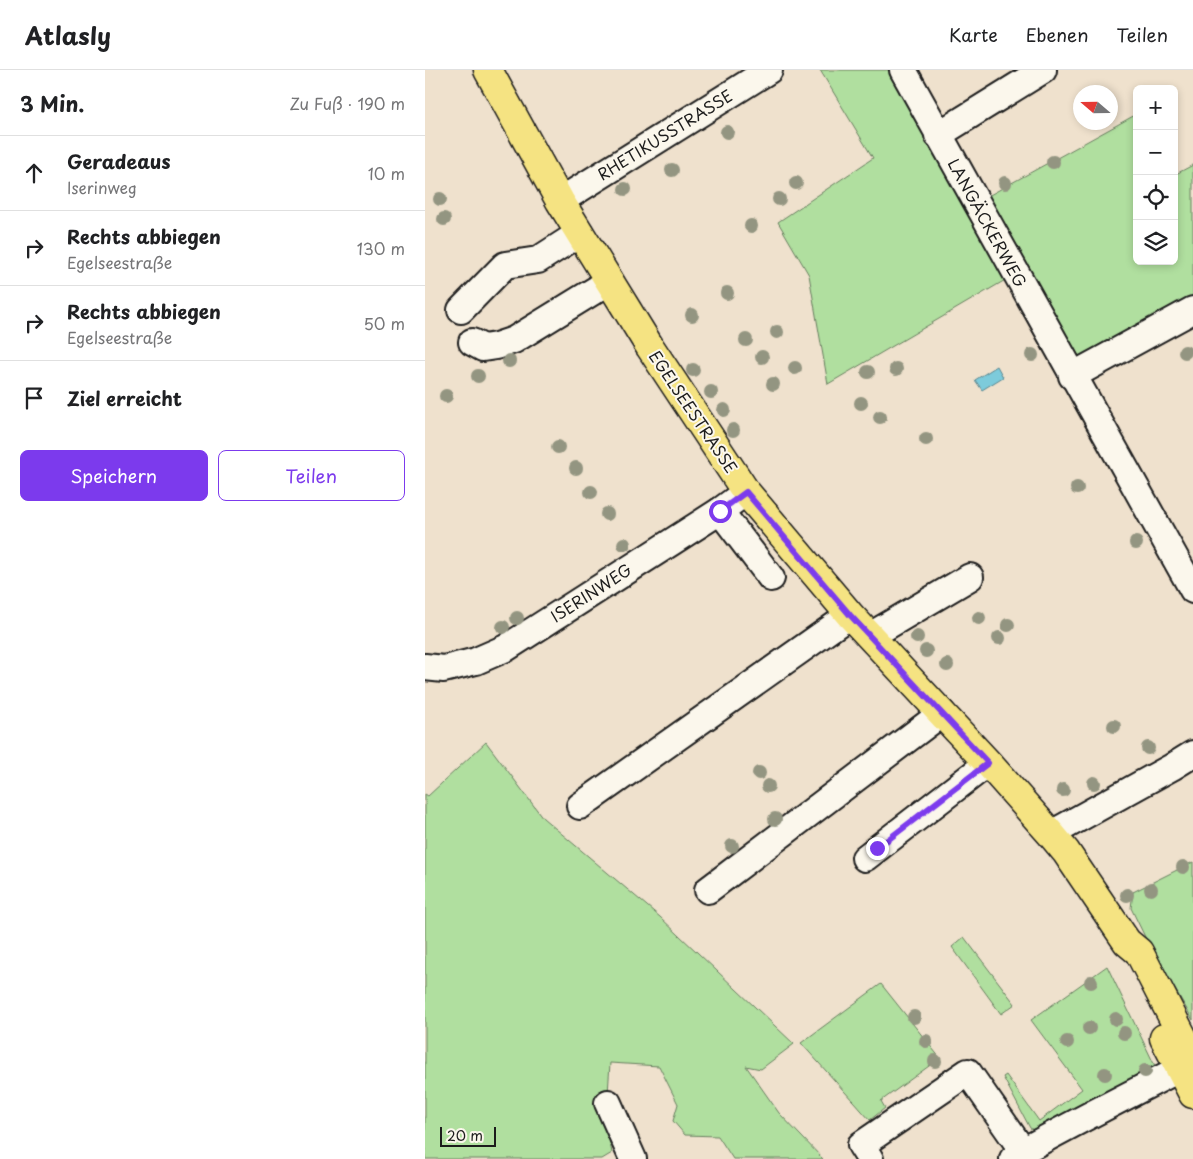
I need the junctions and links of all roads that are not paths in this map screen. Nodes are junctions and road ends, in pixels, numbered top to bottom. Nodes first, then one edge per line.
1 (488, 70) edge
2 (769, 70) edge
3 (903, 70) edge
4 (1043, 70) edge
5 (938, 135) junction
6 (560, 201) junction
7 (580, 233) junction
8 (609, 281) junction
9 (461, 310) dead end
10 (1193, 310) edge
11 (473, 342) dead end
12 (1073, 376) junction
13 (746, 492) junction
14 (720, 511) junction
15 (970, 576) dead end
16 (771, 578) dead end
17 (1193, 590) edge
18 (850, 615) junction
19 (870, 636) junction
20 (425, 667) edge
21 (942, 714) junction
22 (1193, 754) edge
23 (988, 763) junction
24 (580, 806) dead end
25 (1051, 834) junction
26 (865, 858) dead end
27 (708, 890) dead end
28 (1188, 1063) edge
29 (1193, 1094) edge
30 (608, 1102) dead end
31 (1018, 1155) edge
32 (633, 1159) edge
33 (870, 1159) edge

1 - 6 main road, EGELSEESTRASSE
2 - 6 street, RHETIKUSSTRASSE
3 - 5 street, LANGÄCKERWEG
4 - 5 street
5 - 12 street, LANGÄCKERWEG
6 - 7 main road, EGELSEESTRASSE
7 - 8 main road, EGELSEESTRASSE
7 - 9 street
8 - 11 street
8 - 13 main road, EGELSEESTRASSE
10 - 12 street
12 - 17 street, LANGÄCKERWEG
13 - 14 street, ISERINWEG
13 - 18 main road, EGELSEESTRASSE
14 - 16 street
14 - 20 street, ISERINWEG
15 - 19 street
18 - 19 main road, EGELSEESTRASSE
18 - 24 street
19 - 21 main road, EGELSEESTRASSE
21 - 23 main road, EGELSEESTRASSE
21 - 27 street
22 - 25 street
23 - 25 main road, EGELSEESTRASSE
23 - 26 street
25 - 28 main road, EGELSEESTRASSE
28 - 29 main road, EGELSEESTRASSE
28 - 31 street
30 - 32 street
31 - 33 street

